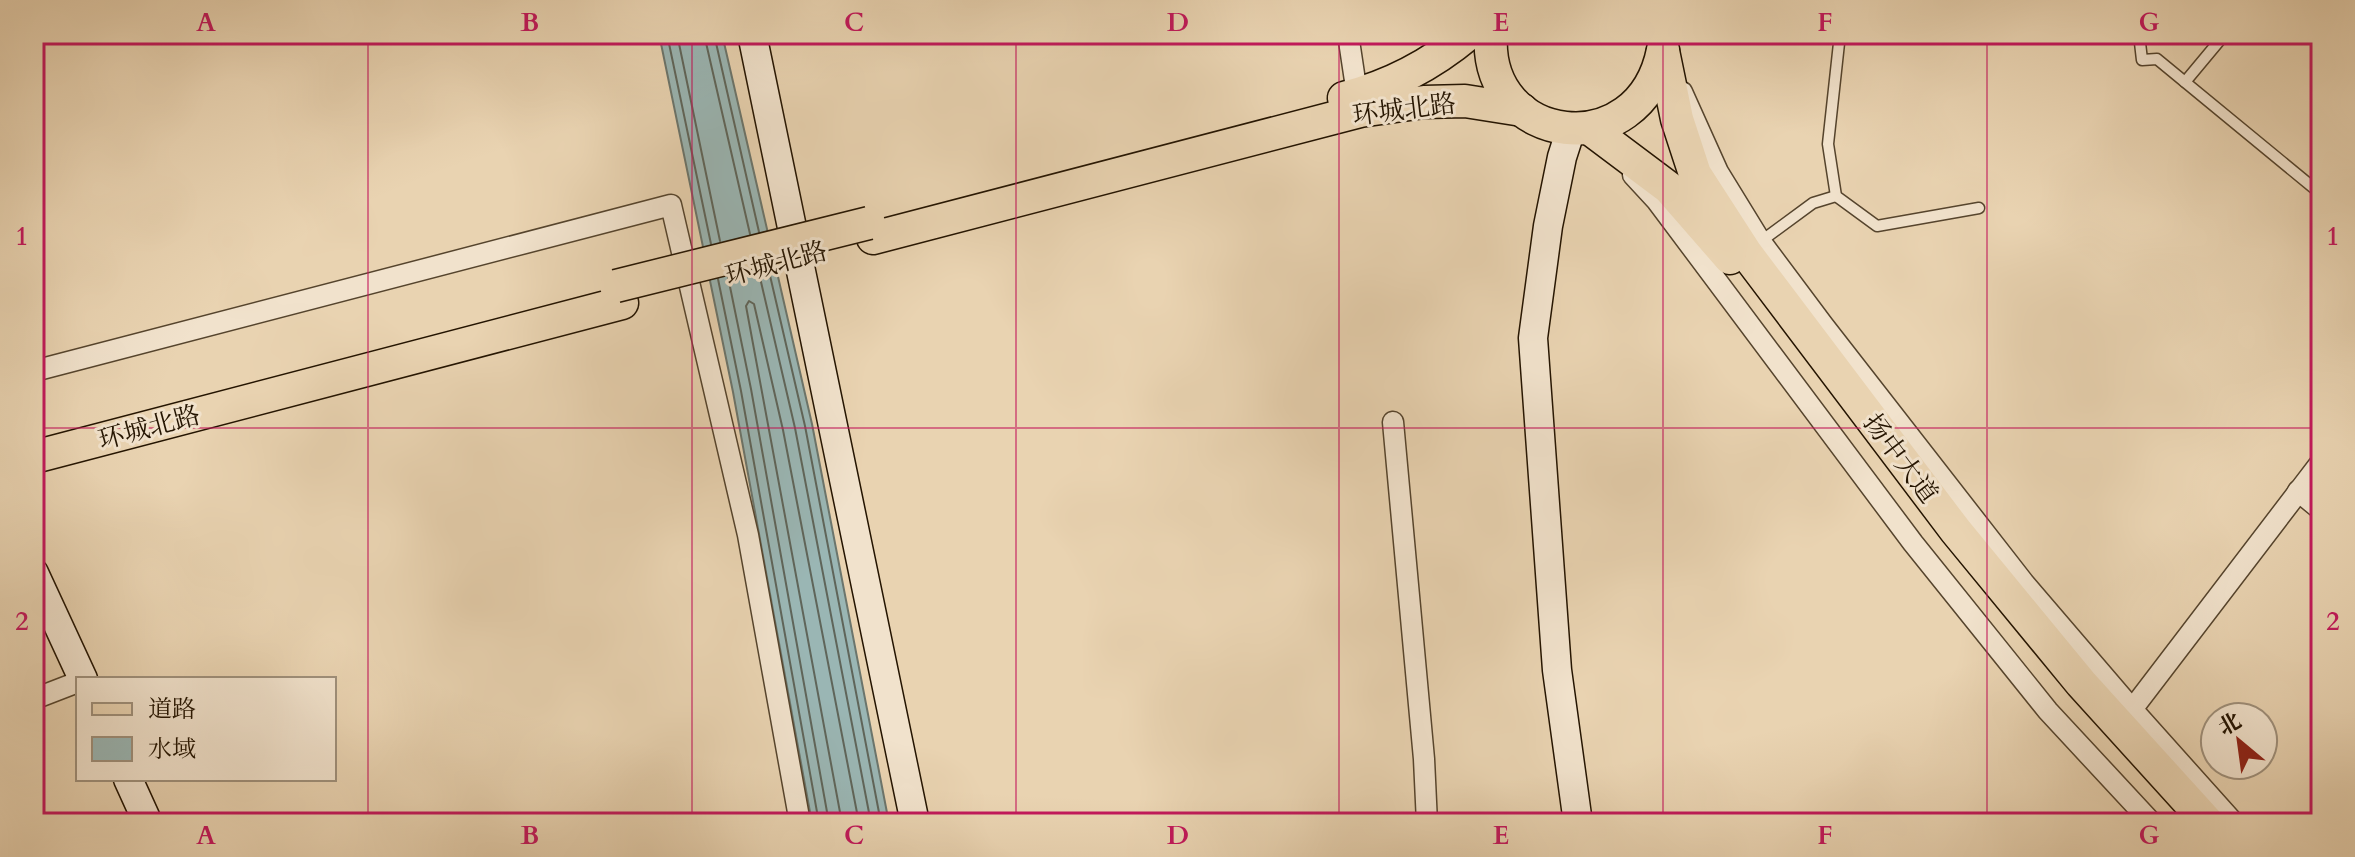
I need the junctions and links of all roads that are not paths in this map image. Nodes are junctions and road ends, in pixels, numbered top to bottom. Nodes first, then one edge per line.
1 (752, 34) edge
2 (1348, 34) edge
3 (1468, 34) edge
4 (1491, 34) edge
5 (1840, 34) edge
6 (2139, 34) edge
7 (2225, 34) edge
8 (1663, 42) edge
9 (2185, 82) junction
10 (1357, 94) junction
11 (1522, 110) junction
12 (1580, 129) junction
13 (2321, 194) edge
14 (1836, 196) junction
15 (1979, 208) dead end
16 (871, 230) junction
17 (1753, 247) junction
18 (619, 295) junction
19 (34, 371) edge
20 (1393, 422) dead end
21 (34, 438) edge
22 (34, 457) edge
23 (2321, 462) edge
24 (2298, 491) junction
25 (2321, 510) edge
26 (34, 573) edge
27 (82, 677) edge
28 (76, 683) edge
29 (34, 699) edge
30 (2126, 718) junction
31 (129, 781) edge
32 (148, 823) edge
33 (800, 823) edge
34 (915, 823) edge
35 (1427, 823) edge
36 (1578, 823) edge
37 (2152, 823) edge
38 (2182, 823) edge
39 (2208, 823) edge
40 (2234, 823) edge

1 - 34 street
2 - 10 street
3 - 10 main road, 环城北路
4 - 11 main road
5 - 14 lane
6 - 9 lane
7 - 9 lane
8 - 12 main road
8 - 17 main road, 扬中大道
9 - 13 lane
10 - 16 main road, 环城北路
11 - 12 main road, 环城北路
11 - 16 main road, 环城北路
12 - 36 street
12 - 37 street
12 - 38 main road, 扬中大道
14 - 15 lane
14 - 17 lane
16 - 18 main road, 环城北路, bridge
17 - 30 main road, 扬中大道
18 - 21 main road, 环城北路
18 - 22 main road, 环城北路
19 - 33 street
20 - 35 street
23 - 24 street
24 - 25 street
24 - 30 street
26 - 27 street
28 - 29 street
30 - 39 main road, 扬中大道
30 - 40 street
31 - 32 street

